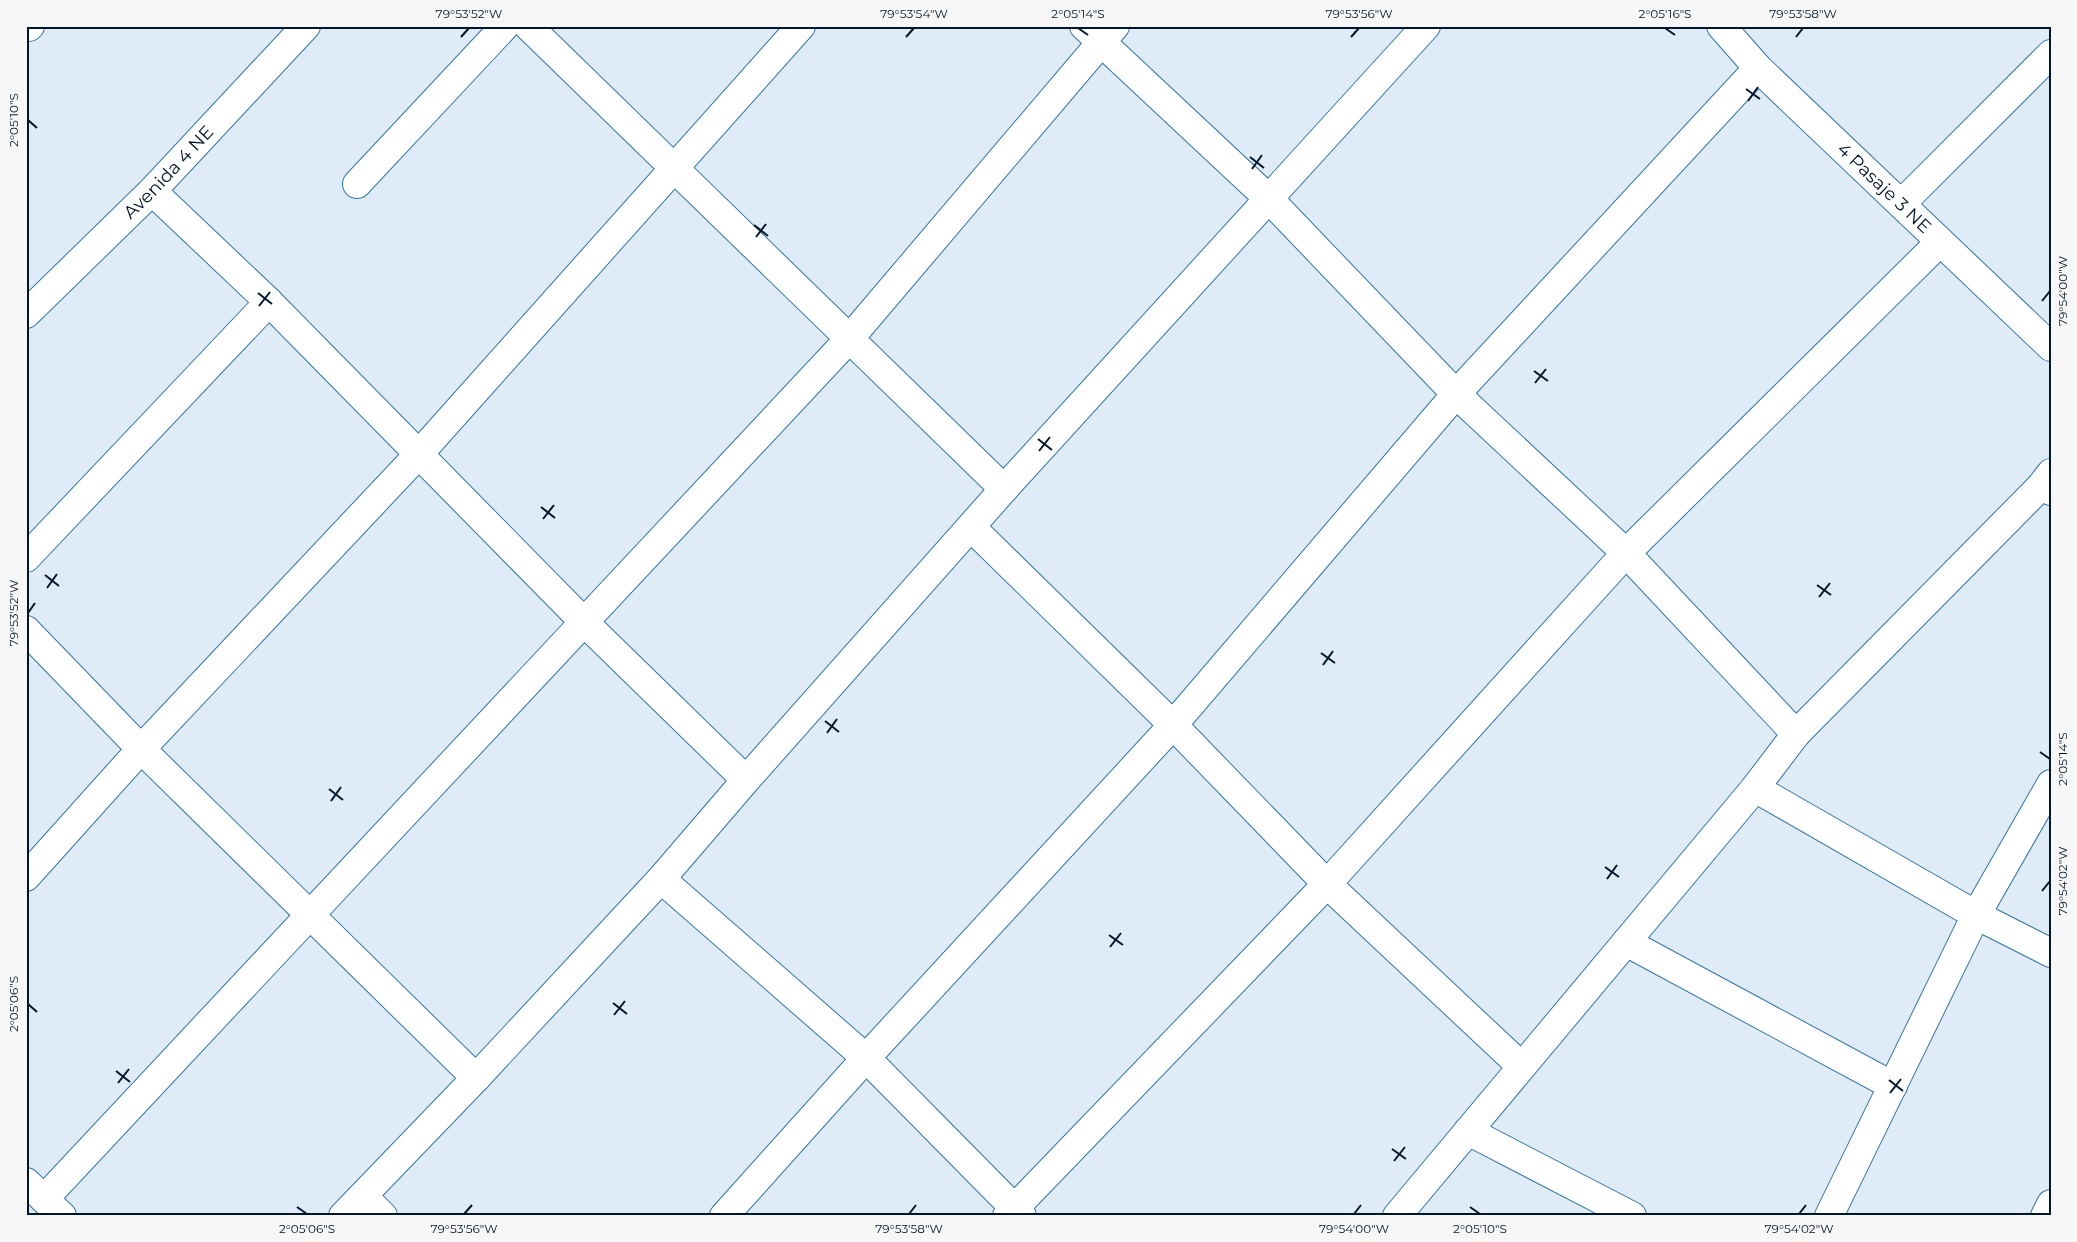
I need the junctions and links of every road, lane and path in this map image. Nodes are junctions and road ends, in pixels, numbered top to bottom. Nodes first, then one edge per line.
1 (306, 26) edge
2 (505, 26) edge
3 (528, 26) edge
4 (801, 26) edge
5 (1426, 26) edge
6 (1721, 26) edge
7 (1100, 31) edge
8 (2051, 54) edge
9 (1758, 68) junction
10 (673, 169) junction
11 (357, 184) dead end
12 (152, 191) junction
13 (1269, 198) junction
14 (1901, 204) junction
15 (1940, 242) junction
16 (269, 302) junction
17 (26, 314) edge
18 (850, 338) junction
19 (2051, 347) edge
20 (1456, 394) junction
21 (419, 454) junction
22 (2048, 483) edge
23 (1004, 489) junction
24 (971, 527) junction
25 (1626, 553) junction
26 (26, 558) edge
27 (585, 623) junction
28 (26, 630) edge
29 (1172, 725) junction
30 (1796, 734) junction
31 (141, 749) junction
32 (746, 780) junction
33 (2051, 784) edge
34 (1755, 788) junction
35 (26, 878) edge
36 (661, 880) junction
37 (1327, 884) junction
38 (309, 915) junction
39 (1976, 915) junction
40 (1626, 942) junction
41 (2051, 953) edge
42 (866, 1058) junction
43 (1521, 1066) junction
44 (476, 1078) junction
45 (1893, 1086) junction
46 (1468, 1131) junction
47 (363, 1196) junction
48 (44, 1199) edge
49 (2051, 1204) edge
50 (1014, 1213) edge
51 (343, 1216) edge
52 (383, 1216) edge
53 (724, 1216) edge
54 (1397, 1216) edge
55 (1632, 1216) edge
56 (1829, 1216) edge
57 (2045, 1216) edge

1 - 12 street, Avenida 4 NE
2 - 11 street
3 - 10 street
4 - 10 street
5 - 13 street
6 - 9 street, 4 Pasaje 3 NE
7 - 13 street
7 - 18 street
8 - 14 street
9 - 14 street, 4 Pasaje 3 NE
9 - 20 street
10 - 18 street
10 - 21 street
12 - 16 street
12 - 17 street, Avenida 4 NE
13 - 20 street
13 - 23 street
14 - 15 street, 4 Pasaje 3 NE
15 - 19 street, 4 Pasaje 3 NE
15 - 25 street
16 - 21 street
16 - 26 street
18 - 23 street
18 - 27 street
20 - 25 street
20 - 29 street
21 - 27 street
21 - 31 street
22 - 30 street
23 - 24 street
24 - 29 street
24 - 32 street
25 - 30 street
25 - 37 street
27 - 32 street
27 - 38 street
28 - 31 street
29 - 37 street
29 - 42 street
30 - 34 street
31 - 35 street
31 - 38 street
32 - 36 street
33 - 39 street
34 - 39 street
34 - 40 street
36 - 42 street
36 - 44 street
37 - 43 street
37 - 50 street
38 - 44 street
38 - 48 street
39 - 41 street
39 - 45 street
40 - 43 street
40 - 45 street
42 - 50 street
42 - 53 street
43 - 46 street
44 - 47 street
45 - 56 street
46 - 54 street
46 - 55 street
47 - 51 street
47 - 52 street
49 - 57 street

